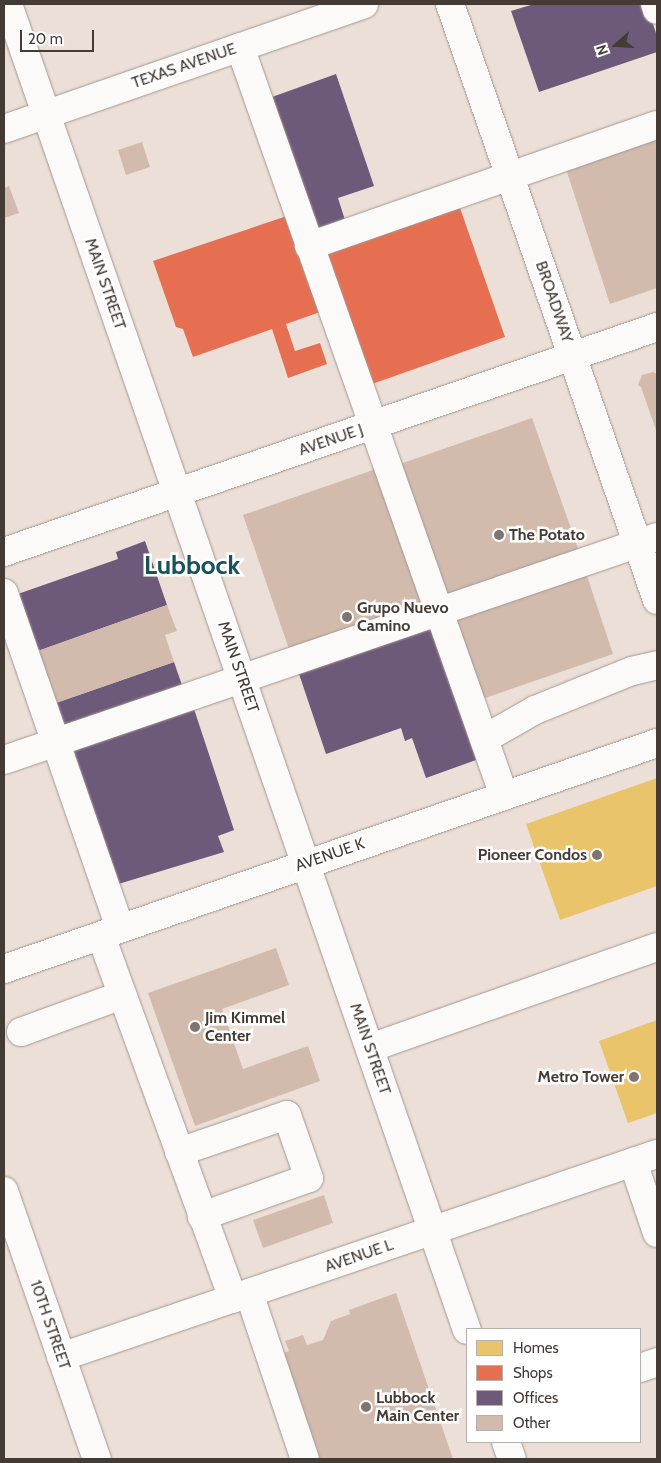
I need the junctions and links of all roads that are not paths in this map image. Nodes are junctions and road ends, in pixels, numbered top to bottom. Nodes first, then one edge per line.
1 (8, 4) edge
2 (364, 4) edge
3 (450, 4) edge
4 (655, 4) edge
5 (657, 10) edge
6 (240, 47) junction
7 (46, 114) junction
8 (657, 125) edge
9 (4, 129) edge
10 (510, 176) junction
11 (309, 246) junction
12 (657, 327) edge
13 (573, 356) junction
14 (372, 426) junction
15 (177, 492) junction
16 (647, 540) edge
17 (4, 552) edge
18 (4, 593) edge
19 (657, 600) edge
20 (439, 611) junction
21 (657, 665) edge
22 (241, 677) junction
23 (484, 738) junction
24 (54, 742) junction
25 (657, 743) edge
26 (4, 760) edge
27 (504, 796) junction
28 (306, 863) junction
29 (111, 932) junction
30 (657, 947) edge
31 (4, 969) edge
32 (122, 996) junction
33 (21, 1032) dead end
34 (370, 1048) junction
35 (179, 1152) junction
36 (645, 1158) edge
37 (4, 1192) edge
38 (202, 1216) junction
39 (433, 1231) junction
40 (657, 1233) edge
41 (241, 1296) junction
42 (466, 1328) edge
43 (61, 1357) junction
44 (657, 1362) edge
45 (641, 1368) edge
46 (506, 1443) edge
47 (97, 1459) edge
48 (305, 1459) edge
49 (512, 1459) edge

1 - 7 street, MAIN STREET
2 - 6 street, TEXAS AVENUE
3 - 10 street, BROADWAY
4 - 5 street
6 - 7 street, TEXAS AVENUE
6 - 11 street
7 - 9 street, TEXAS AVENUE
7 - 15 street, MAIN STREET
8 - 10 street
10 - 11 street
10 - 13 street, BROADWAY
11 - 14 street
12 - 13 street, AVENUE J
13 - 14 street, AVENUE J
13 - 16 street, BROADWAY
14 - 15 street, AVENUE J
14 - 20 street
15 - 17 street, AVENUE J
15 - 22 street, MAIN STREET
16 - 19 street, BROADWAY
16 - 20 street
18 - 24 street
20 - 22 street
20 - 23 street
21 - 23 street
22 - 24 street
22 - 28 street, MAIN STREET
23 - 27 street
24 - 26 street
24 - 29 street
25 - 27 street, AVENUE K
27 - 28 street, AVENUE K
28 - 29 street, AVENUE K
28 - 34 street, MAIN STREET
29 - 31 street, AVENUE K
29 - 32 street
30 - 34 street
32 - 33 street
32 - 35 street
34 - 39 street, MAIN STREET
35 - 38 street
35 - 38 street
36 - 39 street, AVENUE L
36 - 40 street
37 - 43 street, 10TH STREET
38 - 41 street
39 - 41 street, AVENUE L
39 - 42 street, MAIN STREET
41 - 43 street, AVENUE L
41 - 48 street
43 - 47 street, 10TH STREET
44 - 45 street
46 - 49 street

